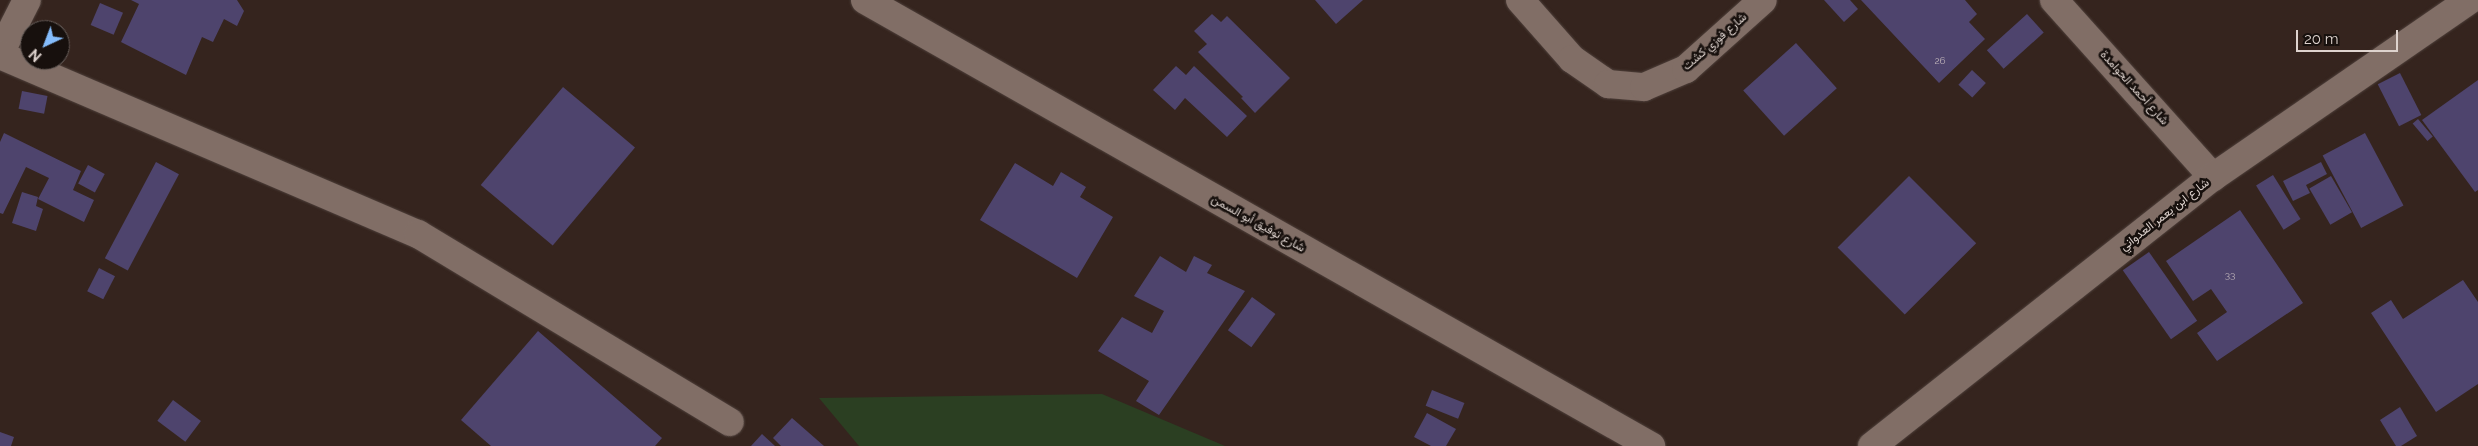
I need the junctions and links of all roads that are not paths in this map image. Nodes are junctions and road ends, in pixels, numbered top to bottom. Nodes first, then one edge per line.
1 (27, 0) edge
2 (865, 0) edge
3 (1520, 0) edge
4 (1763, 0) edge
5 (2054, 0) edge
6 (2470, 0) edge
7 (0, 54) edge
8 (2214, 177) junction
9 (730, 422) dead end
10 (1651, 446) edge
11 (1872, 446) edge

1 - 7 street
2 - 10 street, شارع توفيق أبو السمن
3 - 4 street, شارع فوزي كشت
5 - 8 street, شارع أحمد الحوامدة
6 - 8 street, شارع ابن يعمر العدواني
7 - 9 street
8 - 11 street, شارع ابن يعمر العدواني

